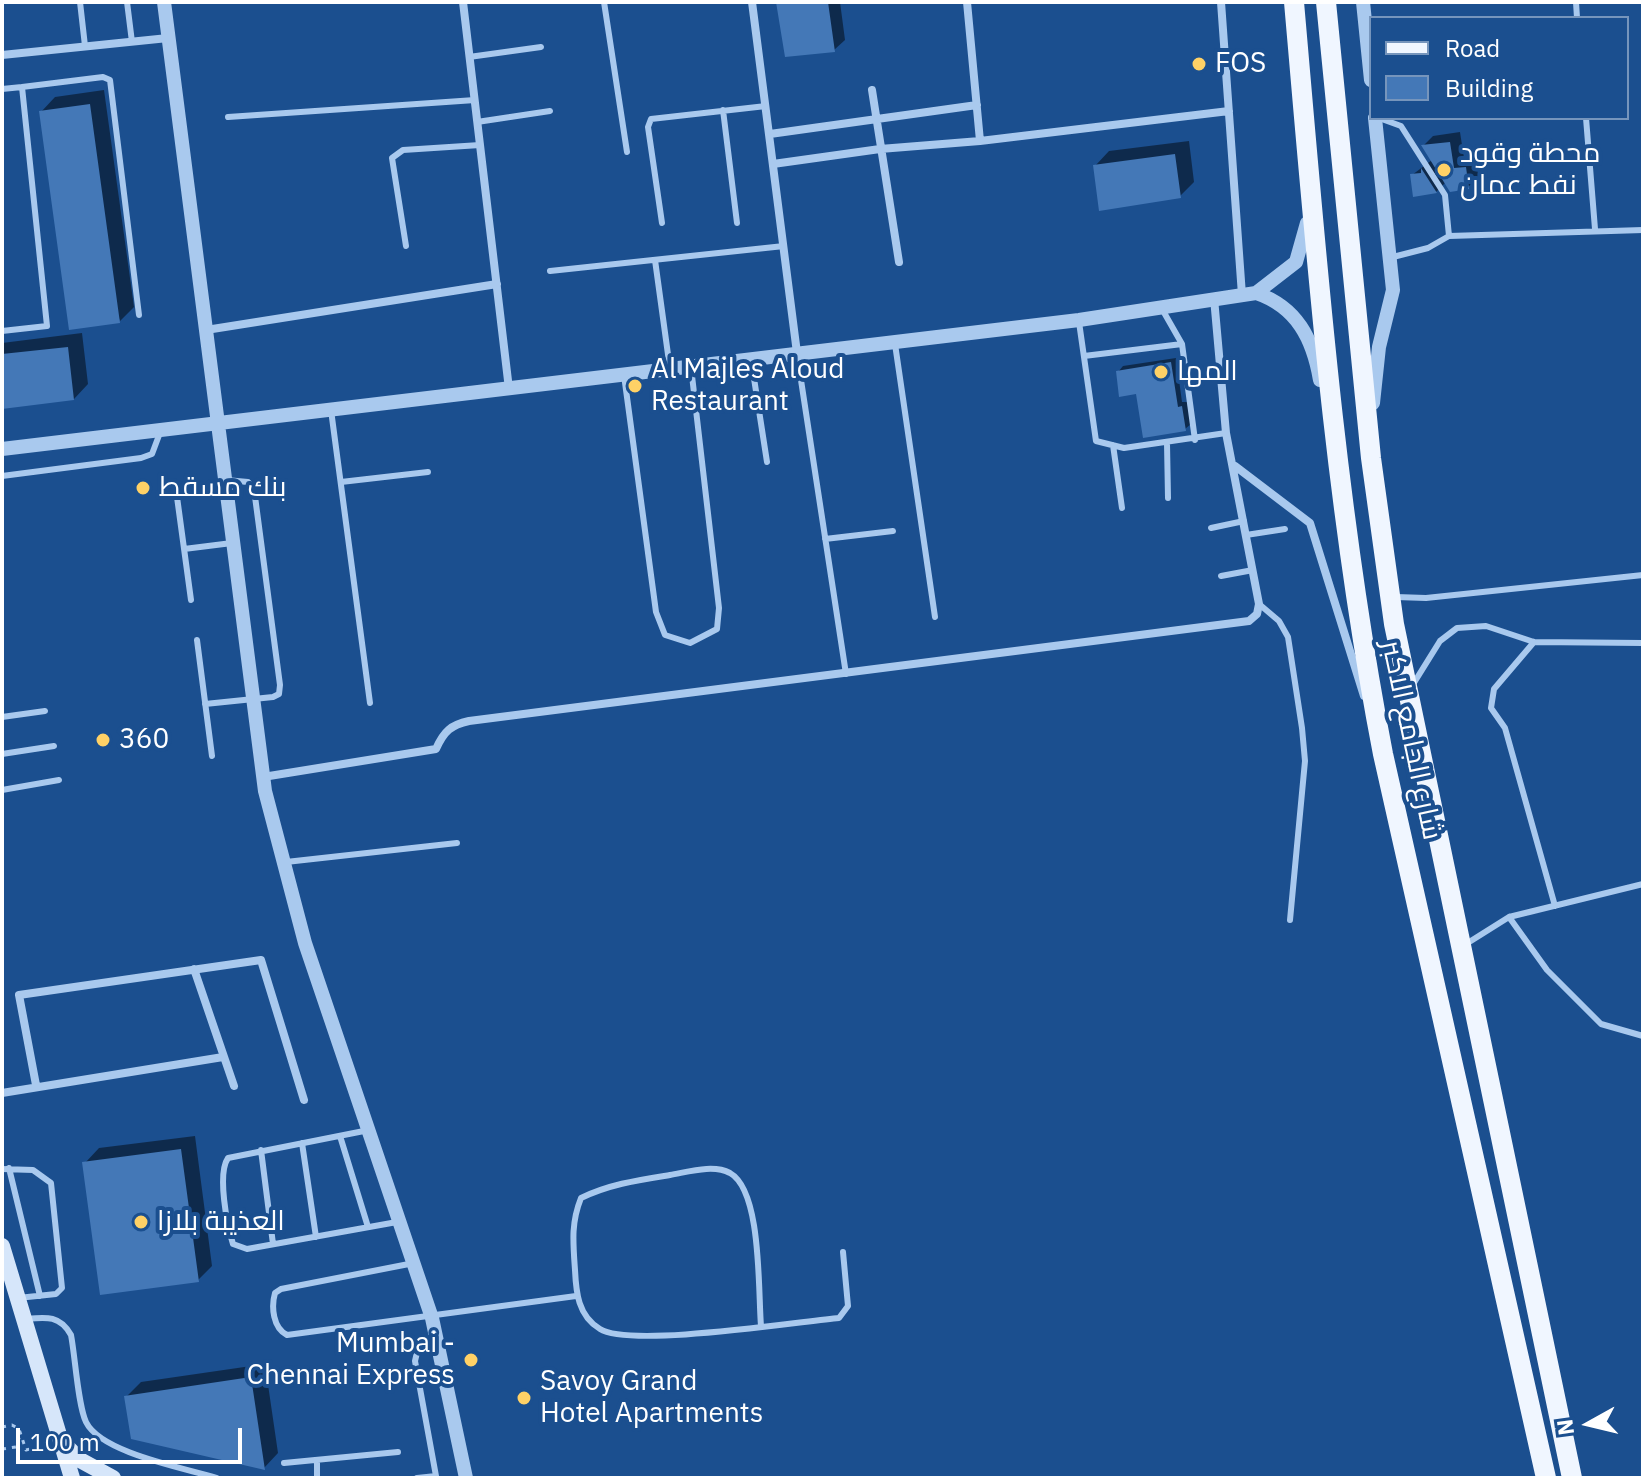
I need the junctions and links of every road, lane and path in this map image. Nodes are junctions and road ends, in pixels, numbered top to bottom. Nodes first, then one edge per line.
1 (80, 2) edge
2 (127, 2) edge
3 (164, 2) edge
4 (463, 2) edge
5 (604, 2) edge
6 (752, 2) edge
7 (967, 2) edge
8 (1221, 2) edge
9 (1294, 2) edge
10 (1326, 2) edge
11 (1363, 2) edge
12 (168, 38) junction
13 (132, 42) junction
14 (85, 46) junction
15 (541, 47) dead end
16 (2, 55) edge
17 (469, 57) junction
18 (1369, 60) edge
19 (22, 87) junction
20 (2, 89) edge
21 (872, 90) dead end
22 (475, 100) junction
23 (977, 105) junction
24 (766, 106) junction
25 (723, 110) junction
26 (550, 111) dead end
27 (1229, 111) junction
28 (228, 117) dead end
29 (876, 119) junction
30 (1377, 120) edge
31 (1383, 120) edge
32 (1586, 120) edge
33 (477, 122) junction
34 (770, 134) junction
35 (980, 141) junction
36 (1307, 141) junction
37 (480, 145) junction
38 (880, 149) junction
39 (627, 152) dead end
40 (773, 164) junction
41 (662, 223) dead end
42 (737, 223) dead end
43 (1595, 229) junction
44 (1643, 230) edge
45 (1449, 236) junction
46 (406, 246) dead end
47 (784, 246) junction
48 (1389, 258) junction
49 (655, 260) junction
50 (899, 262) dead end
51 (550, 271) dead end
52 (497, 284) junction
53 (1249, 294) junction
54 (1214, 297) junction
55 (1160, 306) junction
56 (139, 315) dead end
57 (1079, 320) junction
58 (206, 330) junction
59 (2, 331) edge
60 (895, 342) junction
61 (1182, 344) junction
62 (797, 353) junction
63 (1084, 356) junction
64 (751, 359) junction
65 (691, 366) junction
66 (670, 369) junction
67 (624, 375) junction
68 (509, 389) junction
69 (331, 410) junction
70 (216, 424) junction
71 (161, 430) junction
72 (1226, 433) junction
73 (1195, 440) junction
74 (1167, 443) junction
75 (1113, 445) junction
76 (2, 449) edge
77 (1371, 458) junction
78 (767, 462) dead end
79 (1235, 466) junction
80 (428, 472) dead end
81 (2, 476) edge
82 (224, 480) junction
83 (341, 482) junction
84 (1342, 485) junction
85 (177, 497) dead end
86 (1168, 498) dead end
87 (1122, 508) dead end
88 (1244, 521) junction
89 (1211, 528) dead end
90 (1285, 529) dead end
91 (893, 531) dead end
92 (1246, 535) junction
93 (825, 539) junction
94 (232, 543) junction
95 (184, 549) junction
96 (1253, 570) junction
97 (1643, 575) edge
98 (1221, 576) dead end
99 (1391, 596) junction
100 (191, 600) dead end
101 (1259, 604) junction
102 (935, 617) dead end
103 (197, 640) dead end
104 (1534, 642) junction
105 (1643, 643) edge
106 (846, 674) junction
107 (1409, 693) junction
108 (253, 699) junction
109 (370, 703) dead end
110 (205, 704) junction
111 (45, 711) dead end
112 (2, 717) edge
113 (54, 746) dead end
114 (2, 754) edge
115 (1383, 754) junction
116 (212, 756) dead end
117 (263, 777) junction
118 (59, 780) dead end
119 (2, 790) edge
120 (457, 843) dead end
121 (284, 862) junction
122 (1643, 884) edge
123 (1555, 906) junction
124 (1509, 917) junction
125 (1290, 920) dead end
126 (1461, 947) junction
127 (194, 969) junction
128 (1643, 1036) edge
129 (223, 1057) junction
130 (36, 1085) junction
131 (234, 1086) dead end
132 (2, 1093) edge
133 (304, 1100) dead end
134 (369, 1130) junction
135 (340, 1136) junction
136 (302, 1143) junction
137 (261, 1150) junction
138 (5, 1168) edge
139 (400, 1222) junction
140 (368, 1227) junction
141 (316, 1237) junction
142 (273, 1244) junction
143 (2, 1246) edge
144 (843, 1252) dead end
145 (414, 1263) junction
146 (40, 1296) junction
147 (576, 1296) junction
148 (18, 1298) junction
149 (432, 1318) junction
150 (26, 1319) junction
151 (761, 1326) junction
152 (438, 1344) junction
153 (2, 1426) edge
154 (62, 1441) junction
155 (2, 1449) edge
156 (398, 1452) dead end
157 (317, 1460) junction
158 (284, 1463) dead end
159 (72, 1478) edge
160 (113, 1478) edge
161 (217, 1478) edge
162 (317, 1478) edge
163 (417, 1478) edge
164 (466, 1478) edge
165 (1546, 1478) edge
166 (1572, 1478) edge

1 - 14 lane
2 - 13 lane
3 - 12 street
4 - 17 street
5 - 39 lane
6 - 24 street
7 - 23 street
8 - 27 street
9 - 36 main road, شارع الجامع الاكبر
10 - 77 main road, شارع الجامع الاكبر
11 - 18 street
12 - 13 street
12 - 58 street
13 - 14 street
14 - 16 street
15 - 17 lane
17 - 22 street
19 - 20 lane
19 - 56 lane
19 - 59 lane
21 - 29 street
22 - 28 lane
22 - 33 street
23 - 29 street
23 - 35 street
24 - 25 lane
24 - 34 street
25 - 41 lane
25 - 42 lane
26 - 33 lane
27 - 35 street
27 - 53 street
29 - 34 street
29 - 38 street
30 - 48 street
31 - 45 lane
32 - 43 lane
33 - 37 street
34 - 40 street
35 - 38 street
36 - 53 street
36 - 84 main road, شارع الجامع الاكبر
37 - 46 lane
37 - 52 street
38 - 40 street
38 - 50 street
40 - 47 street
43 - 44 lane
43 - 45 lane
45 - 48 lane
47 - 49 lane
47 - 62 street
48 - 77 street
49 - 51 lane
49 - 66 lane
52 - 58 street
52 - 68 street
53 - 54 street
53 - 84 street
54 - 55 street
54 - 72 street
55 - 57 street
55 - 61 lane
57 - 60 street
57 - 63 lane
58 - 70 street
60 - 62 street
60 - 102 lane
61 - 63 lane
61 - 73 lane
62 - 64 street
62 - 93 lane
63 - 75 lane
64 - 65 street
64 - 78 lane
65 - 66 street
65 - 67 lane
66 - 67 street
67 - 68 street
68 - 69 street
69 - 70 street
69 - 83 lane
70 - 71 street
70 - 82 street
71 - 76 street
71 - 81 lane
72 - 73 lane
72 - 79 street
73 - 74 lane
74 - 75 lane
74 - 86 lane
75 - 87 lane
77 - 99 main road, شارع الجامع الاكبر
79 - 88 street
79 - 115 street
80 - 83 lane
82 - 94 street
82 - 108 lane
83 - 109 lane
84 - 115 main road, شارع الجامع الاكبر
85 - 95 lane
88 - 89 lane
88 - 92 street
90 - 92 lane
91 - 93 lane
92 - 96 street
93 - 106 lane
94 - 95 lane
94 - 108 street
95 - 100 lane
96 - 98 lane
96 - 101 street
97 - 99 lane
99 - 107 main road, شارع الجامع الاكبر
101 - 106 street
101 - 125 lane
103 - 110 lane
104 - 105 lane
104 - 107 lane
104 - 123 lane
106 - 117 street
107 - 126 main road, شارع الجامع الاكبر
108 - 110 lane
108 - 117 street
110 - 116 lane
111 - 112 lane
113 - 114 lane
115 - 165 main road, شارع الجامع الاكبر
117 - 121 street
118 - 119 lane
120 - 121 lane
121 - 134 street
122 - 123 lane
123 - 124 lane
124 - 126 lane
124 - 128 lane
126 - 166 main road, شارع الجامع الاكبر
127 - 129 street
127 - 130 street
127 - 133 street
129 - 130 street
129 - 131 street
130 - 132 street
134 - 135 lane
134 - 139 street
135 - 136 lane
135 - 140 lane
136 - 137 lane
136 - 141 lane
137 - 142 lane
137 - 142 lane
138 - 146 lane
138 - 146 lane
139 - 140 lane
139 - 145 street
140 - 141 lane
141 - 142 lane
143 - 148 main road
144 - 151 lane
145 - 149 street
145 - 149 lane
146 - 148 lane
147 - 149 lane
147 - 151 lane
147 - 151 lane
148 - 150 main road
149 - 152 street
150 - 154 main road
150 - 161 lane
152 - 163 lane
152 - 164 street
153 - 154 path
153 - 155 path
154 - 159 main road
154 - 160 main road
156 - 157 lane
157 - 158 lane
157 - 162 lane

